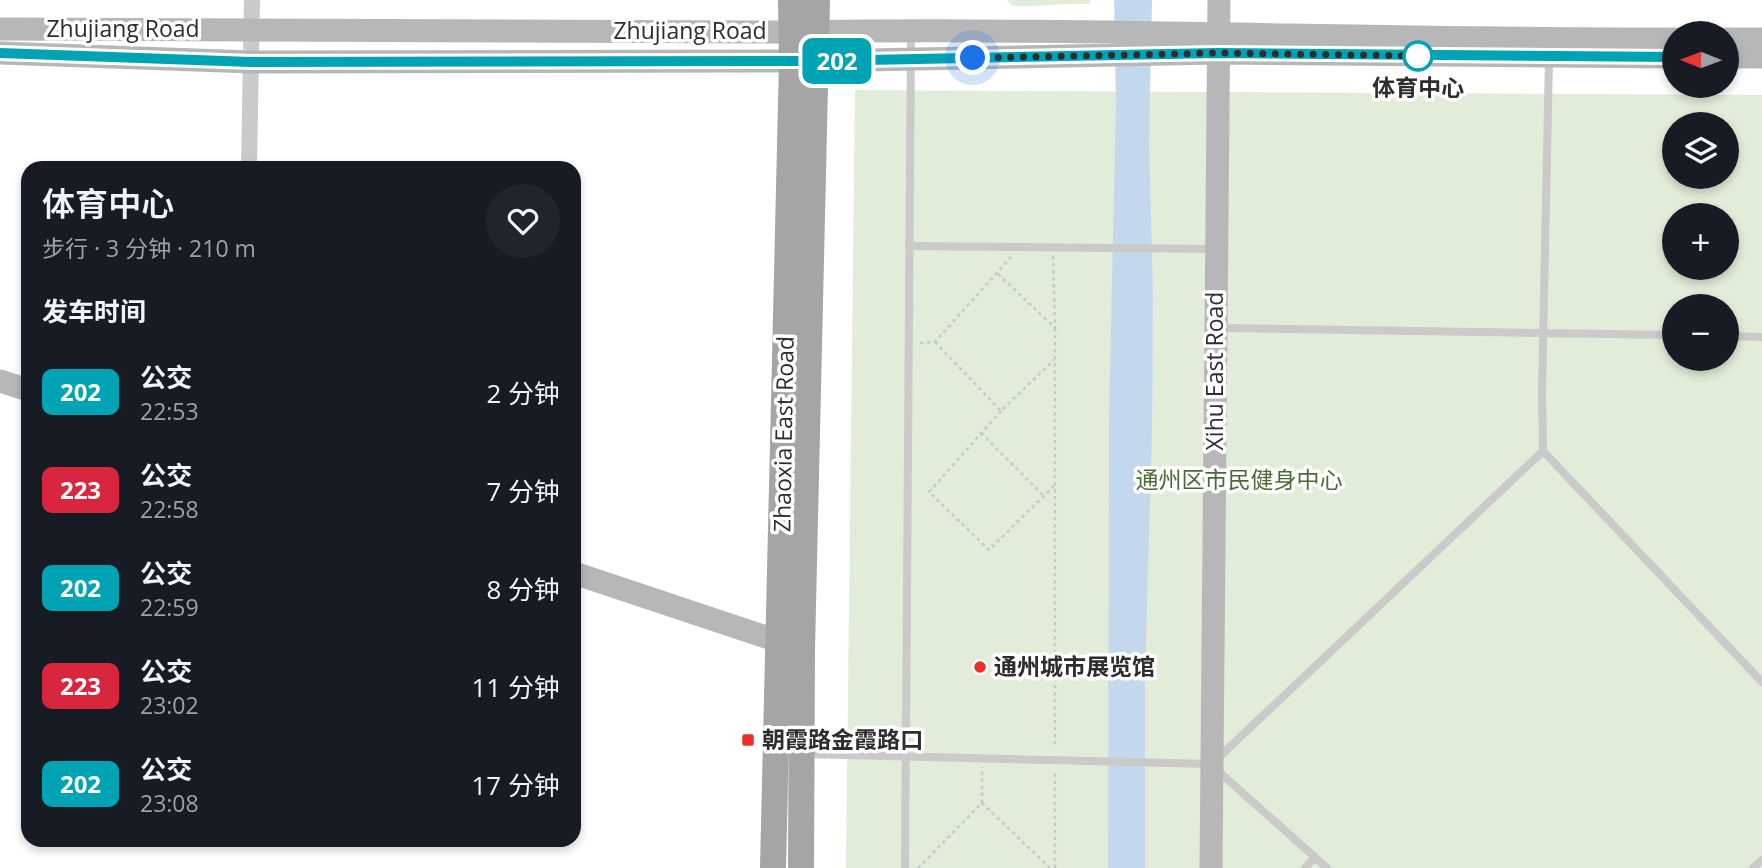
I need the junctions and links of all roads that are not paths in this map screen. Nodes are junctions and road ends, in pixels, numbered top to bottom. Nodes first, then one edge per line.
1 (252, 0) edge
2 (791, 0) edge
3 (817, 0) edge
4 (1219, 0) edge
5 (0, 29) edge
6 (251, 29) junction
7 (911, 30) junction
8 (817, 31) junction
9 (790, 32) junction
10 (1662, 39) edge
11 (1740, 39) edge
12 (1762, 39) edge
13 (1104, 44) junction
14 (1219, 44) junction
15 (0, 53) edge
16 (1549, 56) junction
17 (1662, 57) edge
18 (1740, 57) edge
19 (1762, 57) edge
20 (804, 61) junction
21 (251, 62) junction
22 (249, 161) edge
23 (909, 246) junction
24 (1216, 250) junction
25 (1215, 328) junction
26 (1544, 333) junction
27 (1662, 335) edge
28 (1739, 336) edge
29 (1762, 337) edge
30 (0, 381) edge
31 (21, 388) edge
32 (1543, 451) junction
33 (581, 575) edge
34 (791, 645) junction
35 (1762, 682) edge
36 (802, 754) junction
37 (906, 757) junction
38 (1211, 764) junction
39 (1315, 857) junction
40 (774, 868) edge
41 (801, 868) edge
42 (905, 868) edge
43 (1211, 868) edge
44 (1305, 868) edge
45 (1327, 868) edge

1 - 6 street
2 - 9 main road, Zhaoxia East Road
3 - 8 main road, Zhaoxia East Road
4 - 14 street, Xihu East Road
5 - 6 street, Zhujiang Road
6 - 9 street, Zhujiang Road
6 - 21 street
7 - 8 street, Zhujiang Road
7 - 13 street, Zhujiang Road
7 - 23 lane
8 - 9 street, Zhujiang Road
8 - 20 main road, Zhaoxia East Road
9 - 20 main road, Zhaoxia East Road
10 - 14 street, Zhujiang Road
11 - 12 street
13 - 14 street, Zhujiang Road
13 - 20 street, Zhujiang Road
14 - 16 street, Zhujiang Road
14 - 24 street, Xihu East Road
15 - 21 street, Zhujiang Road
16 - 17 street, Zhujiang Road
16 - 26 lane
18 - 19 street
20 - 21 street, Zhujiang Road
20 - 34 main road, Zhaoxia East Road
21 - 22 street
23 - 24 lane
23 - 37 lane
24 - 25 street, Xihu East Road
25 - 26 lane
25 - 38 street, Xihu East Road
26 - 27 lane
26 - 32 lane
28 - 29 lane
30 - 31 street
32 - 35 lane
32 - 38 lane
33 - 34 street
34 - 36 main road, Zhaoxia East Road
34 - 40 main road, Zhaoxia East Road
36 - 37 lane
36 - 41 main road, Zhaoxia East Road
37 - 38 lane
37 - 42 lane
38 - 39 lane
38 - 43 street, Xihu East Road
39 - 44 lane
39 - 45 lane

